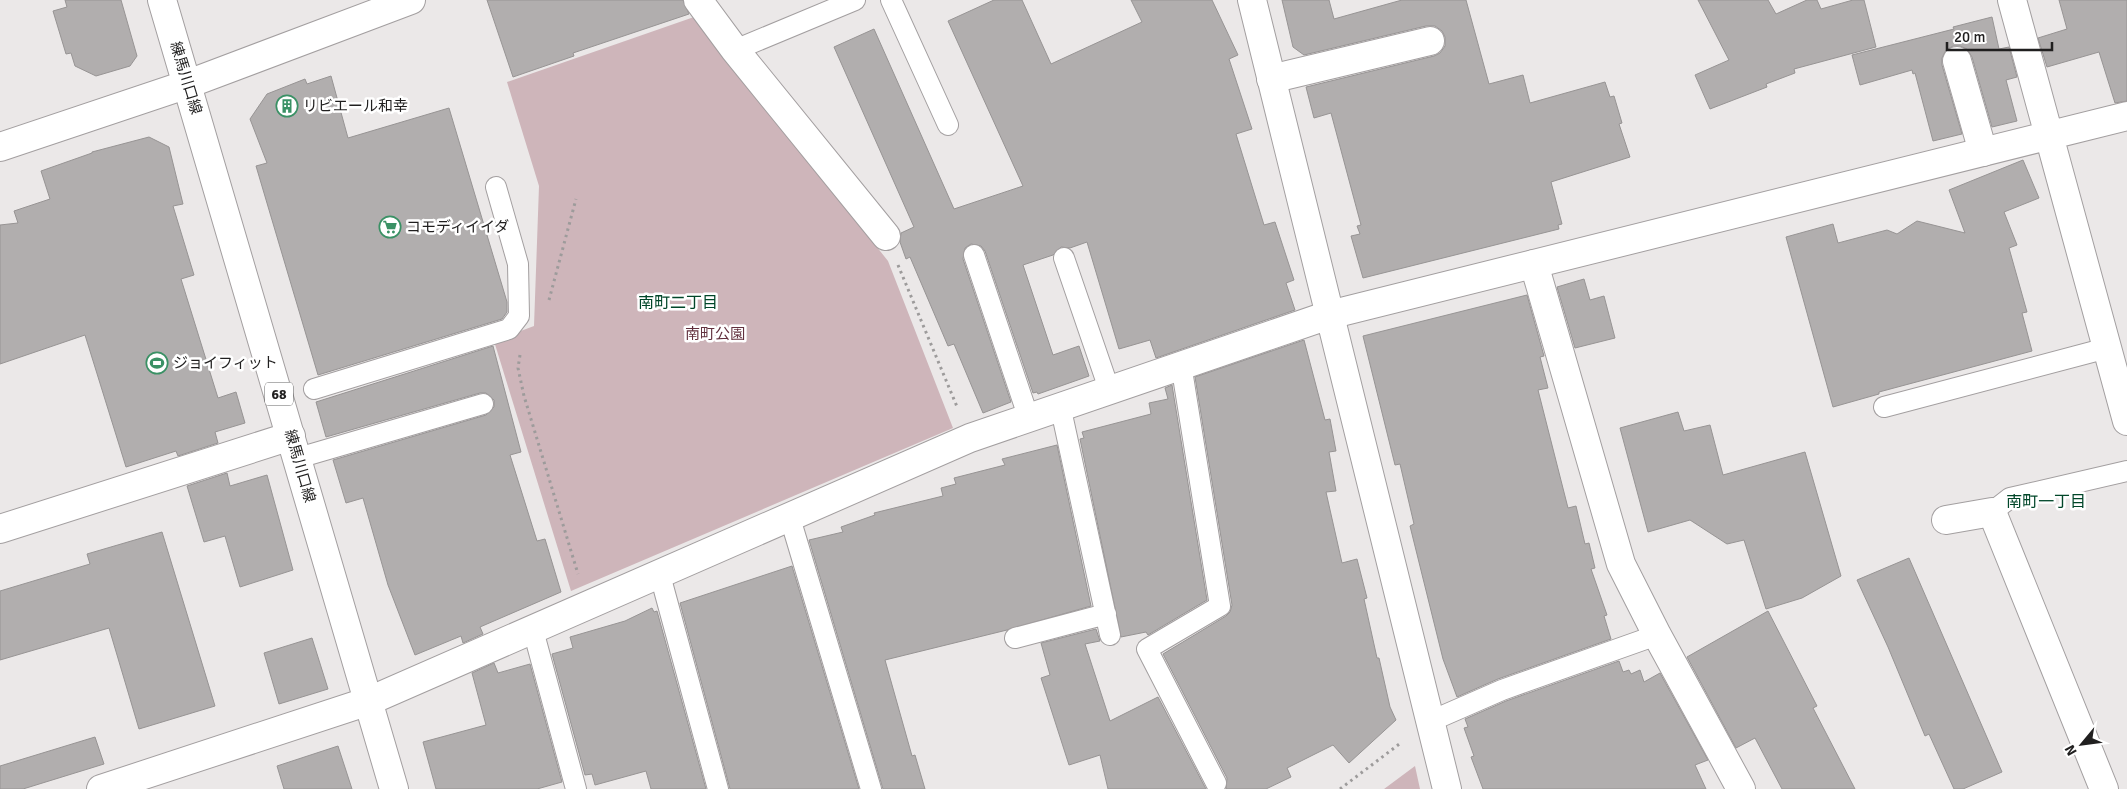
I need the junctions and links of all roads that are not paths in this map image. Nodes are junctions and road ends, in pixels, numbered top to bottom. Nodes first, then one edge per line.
1 (162, 0) edge
2 (411, 0) edge
3 (698, 0) edge
4 (855, 0) edge
5 (891, 0) edge
6 (1252, 0) edge
7 (2012, 0) edge
8 (1430, 41) dead end
9 (736, 50) junction
10 (1958, 61) dead end
11 (1271, 79) junction
12 (188, 84) junction
13 (2127, 116) edge
14 (948, 125) dead end
15 (2050, 136) junction
16 (0, 147) edge
17 (1983, 152) junction
18 (496, 186) dead end
19 (886, 236) road end
20 (974, 256) dead end
21 (1064, 258) dead end
22 (1534, 264) junction
23 (1329, 315) junction
24 (2107, 348) junction
25 (1181, 364) junction
26 (314, 389) dead end
27 (1109, 389) junction
28 (483, 404) dead end
29 (1060, 406) junction
30 (1884, 407) dead end
31 (1028, 416) junction
32 (2127, 421) edge
33 (294, 447) junction
34 (2127, 471) edge
35 (1992, 512) junction
36 (790, 518) junction
37 (1946, 520) dead end
38 (0, 529) edge
39 (660, 575) junction
40 (1106, 614) junction
41 (533, 630) junction
42 (1110, 635) dead end
43 (1657, 635) junction
44 (1015, 638) dead end
45 (369, 701) junction
46 (1431, 721) junction
47 (156, 780) edge
48 (1216, 783) dead end
49 (2127, 787) edge
50 (101, 789) edge
51 (394, 789) edge
52 (576, 789) edge
53 (718, 789) edge
54 (870, 789) edge
55 (1447, 789) edge
56 (1741, 789) edge
57 (2104, 789) edge
58 (2120, 789) edge

1 - 12 street, 練馬川口線 / 68
2 - 12 street
3 - 9 street
4 - 9 lane
5 - 14 lane
6 - 11 street
7 - 15 street
8 - 11 street
9 - 19 street
10 - 17 street
11 - 23 street
12 - 16 street
12 - 33 street, 練馬川口線 / 68
13 - 15 street
15 - 17 street
15 - 24 street
17 - 22 street
18 - 26 lane
20 - 31 lane
21 - 27 lane
22 - 23 street
22 - 43 street
23 - 25 street
23 - 46 street
24 - 30 lane
24 - 32 street
25 - 27 street
25 - 48 lane
27 - 29 street
28 - 33 lane
29 - 31 street
29 - 40 lane
31 - 36 street
33 - 38 street
33 - 45 street, 練馬川口線 / 68
34 - 35 lane
35 - 37 street
35 - 57 street
36 - 39 street
36 - 54 lane
39 - 41 street
39 - 53 lane
40 - 42 lane
40 - 44 lane
41 - 45 street
41 - 52 lane
43 - 46 lane
43 - 56 street
45 - 47 street
45 - 51 street, 練馬川口線 / 68
46 - 55 street
47 - 50 street
49 - 58 street

